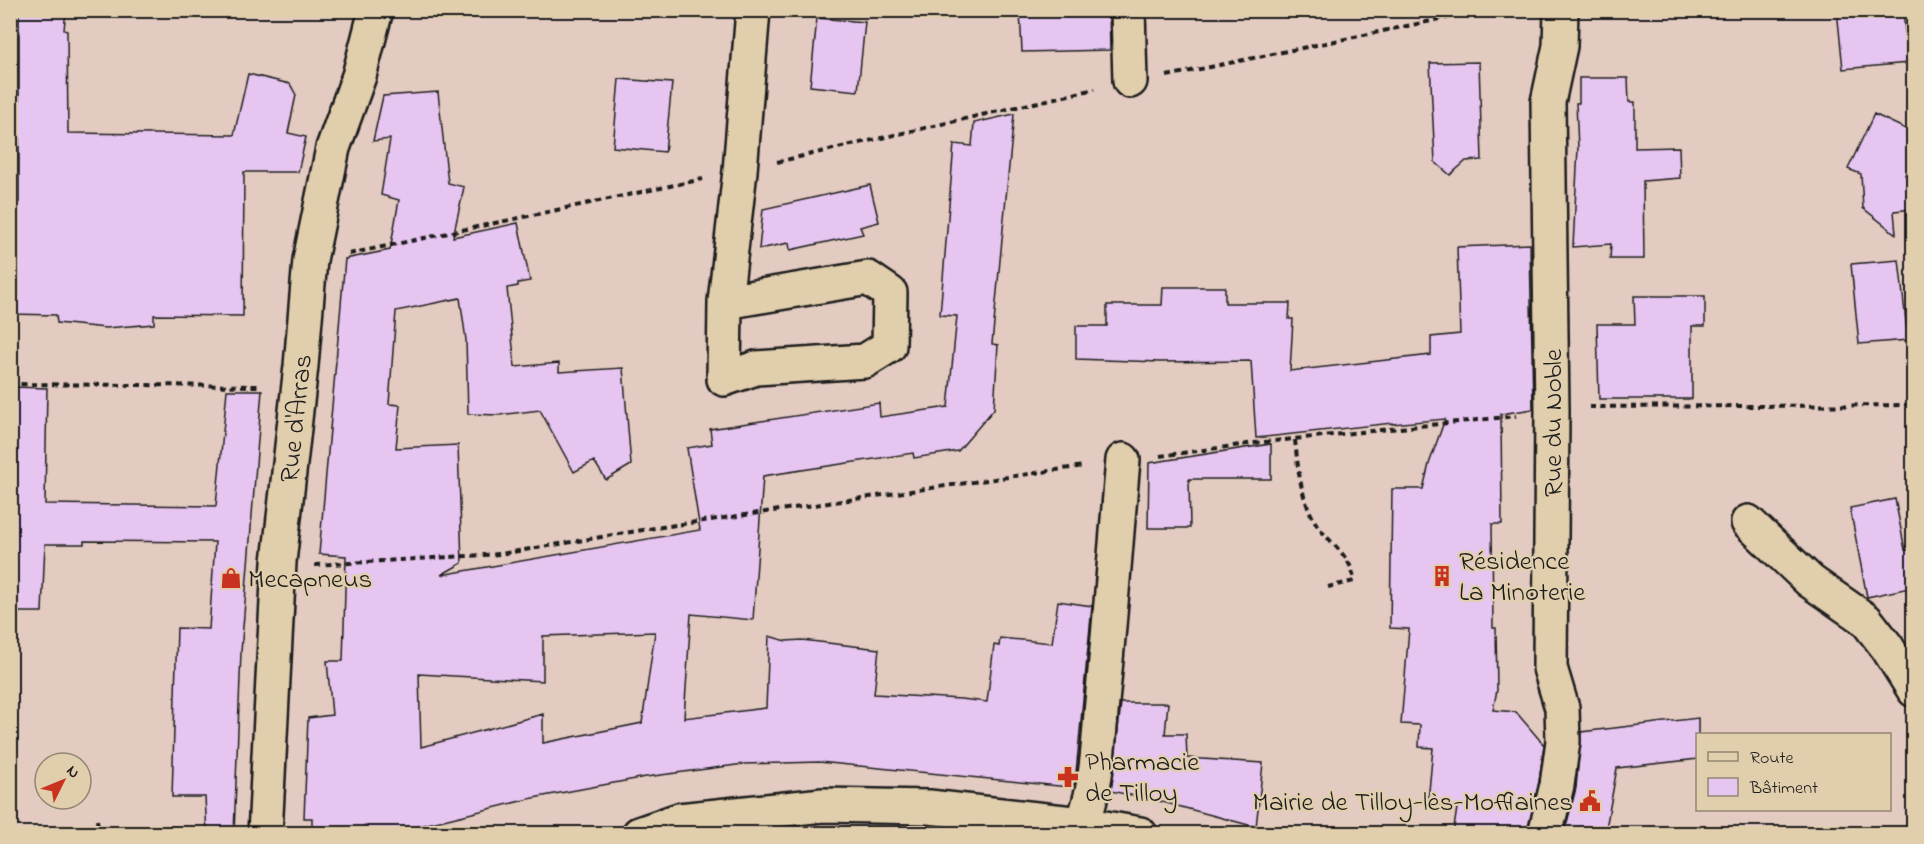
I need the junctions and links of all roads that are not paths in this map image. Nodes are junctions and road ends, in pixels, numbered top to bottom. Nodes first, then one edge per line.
1 (376, 10) edge
2 (753, 10) edge
3 (1128, 10) edge
4 (1561, 10) edge
5 (1130, 81) road end
6 (725, 302) junction
7 (1123, 460) road end
8 (1748, 522) dead end
9 (1914, 690) edge
10 (1082, 824) junction
11 (265, 834) edge
12 (639, 834) edge
13 (1140, 834) edge
14 (1545, 834) edge

1 - 11 street, Rue d'Arras
2 - 6 street
3 - 5 street
4 - 14 street, Rue du Noble
6 - 6 street
7 - 10 street
8 - 9 street
10 - 12 street
10 - 13 street

